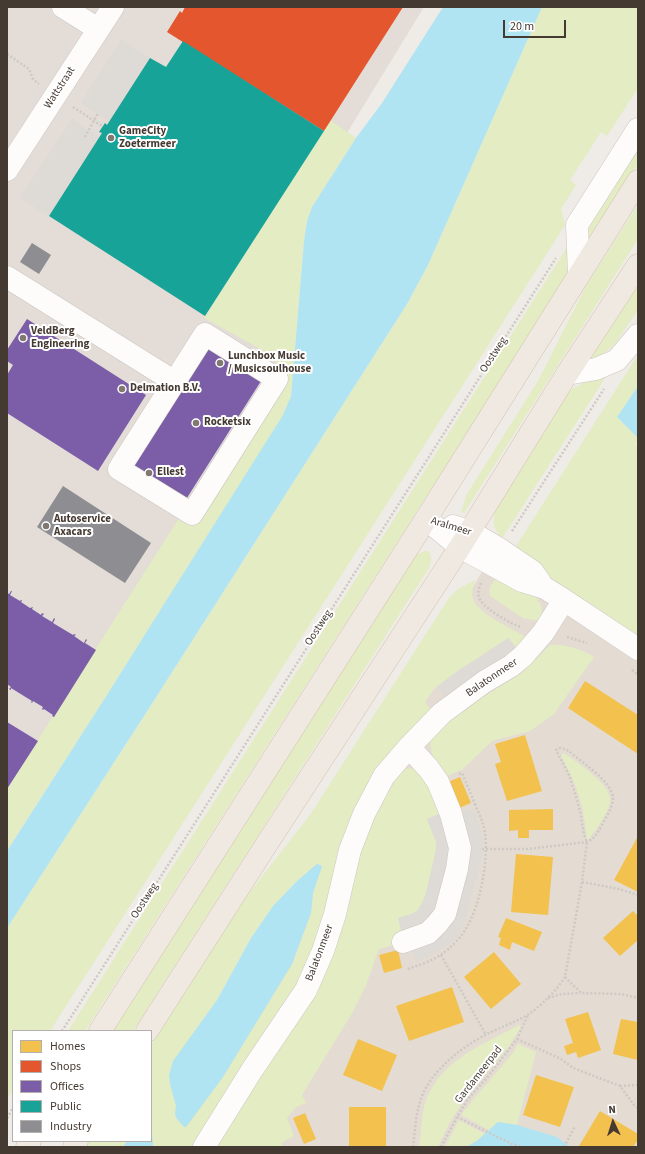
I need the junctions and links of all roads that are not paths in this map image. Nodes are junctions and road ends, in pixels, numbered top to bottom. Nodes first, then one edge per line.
1 (63, 7) edge
2 (113, 7) edge
3 (98, 29) junction
4 (638, 129) edge
5 (7, 170) edge
6 (638, 182) edge
7 (638, 264) edge
8 (579, 275) junction
9 (7, 277) edge
10 (638, 335) edge
11 (567, 374) junction
12 (175, 382) junction
13 (426, 519) junction
14 (465, 539) junction
15 (564, 600) junction
16 (638, 648) edge
17 (409, 747) junction
18 (402, 942) dead end
19 (101, 1030) edge
20 (148, 1030) edge
21 (204, 1147) edge

1 - 3 street
2 - 3 street, Wattstraat
3 - 5 street, Wattstraat
4 - 8 street
6 - 8 main road
7 - 11 main road
8 - 13 main road
9 - 12 street
10 - 11 street
11 - 14 main road
12 - 12 street
13 - 14 street, Aralmeer
13 - 19 main road
14 - 15 street, Aralmeer
14 - 20 main road
15 - 16 street, Aralmeer
15 - 17 street, Balatonmeer
17 - 18 street
17 - 21 street, Balatonmeer

